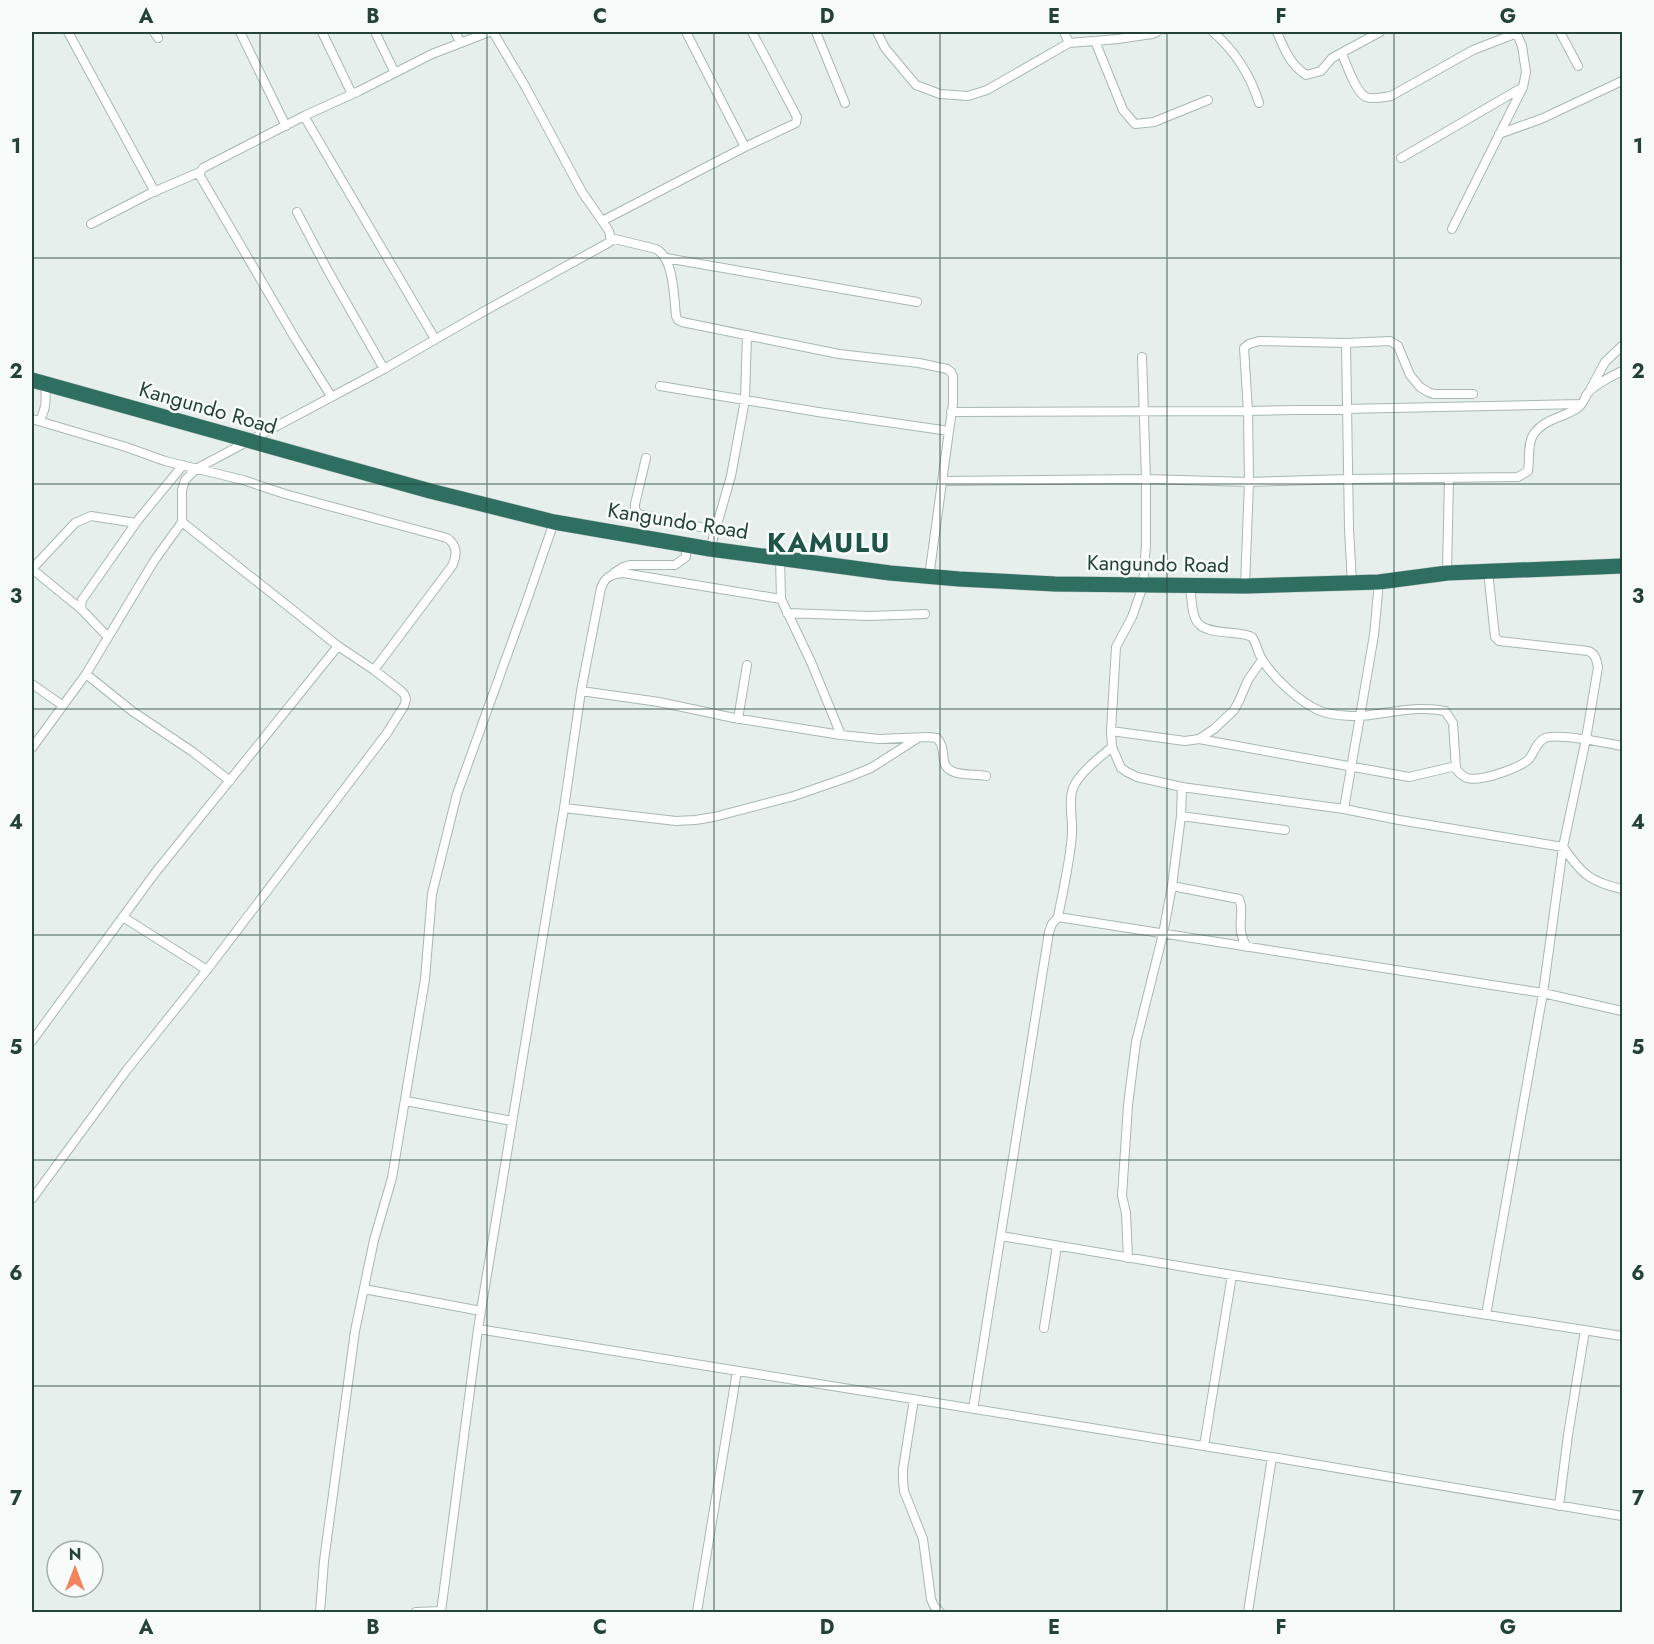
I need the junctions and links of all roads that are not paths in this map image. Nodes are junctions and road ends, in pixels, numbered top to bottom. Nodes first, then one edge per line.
1 (68, 32) edge
2 (240, 32) edge
3 (322, 32) edge
4 (375, 32) edge
5 (455, 32) edge
6 (491, 32) edge
7 (686, 32) edge
8 (752, 32) edge
9 (816, 32) edge
10 (877, 32) edge
11 (1064, 32) edge
12 (1157, 32) edge
13 (1213, 32) edge
14 (1277, 32) edge
15 (1380, 32) edge
16 (1516, 32) edge
17 (1560, 32) edge
18 (1095, 41) junction
19 (461, 43) junction
20 (1069, 43) junction
21 (1342, 54) junction
22 (1578, 66) dead end
23 (395, 73) junction
24 (1623, 81) edge
25 (1523, 87) junction
26 (352, 94) junction
27 (1208, 100) dead end
28 (845, 103) dead end
29 (1260, 103) dead end
30 (304, 116) junction
31 (286, 126) junction
32 (1499, 134) junction
33 (745, 147) junction
34 (1401, 158) dead end
35 (200, 172) junction
36 (155, 192) junction
37 (297, 212) dead end
38 (602, 221) junction
39 (91, 224) dead end
40 (1452, 229) dead end
41 (611, 238) junction
42 (666, 258) junction
43 (917, 302) dead end
44 (747, 335) junction
45 (435, 339) junction
46 (1346, 343) junction
47 (1623, 346) edge
48 (1142, 357) dead end
49 (384, 369) junction
50 (1623, 371) edge
51 (38, 382) edge
52 (660, 386) dead end
53 (1590, 391) junction
54 (1428, 392) junction
55 (1473, 394) dead end
56 (331, 396) junction
57 (745, 400) junction
58 (1582, 404) junction
59 (1433, 407) junction
60 (1348, 409) junction
61 (1144, 411) junction
62 (1248, 411) junction
63 (951, 412) junction
64 (35, 420) edge
65 (949, 431) junction
66 (248, 441) junction
67 (646, 458) dead end
68 (183, 465) junction
69 (196, 469) junction
70 (1449, 477) junction
71 (1348, 478) junction
72 (1146, 479) junction
73 (942, 481) junction
74 (1249, 482) junction
75 (182, 522) junction
76 (554, 522) junction
77 (136, 523) junction
78 (715, 530) junction
79 (683, 544) junction
80 (710, 549) junction
81 (780, 558) junction
82 (1623, 566) edge
83 (32, 569) edge
84 (1488, 572) junction
85 (1447, 573) junction
86 (614, 574) junction
87 (929, 577) junction
88 (1379, 582) junction
89 (1352, 583) junction
90 (1143, 586) junction
91 (1190, 586) junction
92 (1245, 586) junction
93 (781, 599) junction
94 (81, 609) junction
95 (787, 613) junction
96 (925, 614) dead end
97 (108, 637) junction
98 (338, 646) junction
99 (1263, 660) junction
100 (747, 665) dead end
101 (374, 669) junction
102 (86, 674) junction
103 (32, 684) edge
104 (582, 691) junction
105 (62, 705) junction
106 (1359, 717) junction
107 (738, 719) junction
108 (1111, 731) junction
109 (842, 735) junction
110 (919, 737) junction
111 (1199, 739) junction
112 (1586, 739) junction
113 (1623, 746) edge
114 (1112, 747) junction
115 (32, 748) edge
116 (1456, 766) junction
117 (1351, 767) junction
118 (986, 776) dead end
119 (230, 781) junction
120 (1182, 787) junction
121 (564, 808) junction
122 (1344, 809) junction
123 (1181, 816) junction
124 (1285, 830) dead end
125 (1563, 847) junction
126 (1172, 886) junction
127 (1623, 889) edge
128 (123, 917) junction
129 (1058, 917) junction
130 (1163, 934) junction
131 (1247, 947) junction
132 (207, 970) junction
133 (1543, 993) junction
134 (1623, 1011) edge
135 (32, 1041) edge
136 (406, 1101) junction
137 (512, 1121) junction
138 (32, 1199) edge
139 (1001, 1236) junction
140 (1057, 1246) junction
141 (1128, 1258) junction
142 (1232, 1275) junction
143 (364, 1289) junction
144 (481, 1311) junction
145 (1486, 1315) junction
146 (1044, 1328) dead end
147 (478, 1329) junction
148 (1585, 1330) junction
149 (1623, 1336) edge
150 (737, 1371) junction
151 (914, 1399) junction
152 (973, 1409) junction
153 (1204, 1446) junction
154 (1272, 1457) junction
155 (1559, 1506) junction
156 (1623, 1516) edge
157 (320, 1612) edge
158 (416, 1612) edge
159 (441, 1612) edge
160 (697, 1612) edge
161 (940, 1612) edge
162 (1248, 1612) edge

1 - 36 street
2 - 31 street
3 - 26 street
4 - 23 street
5 - 19 street
6 - 19 street
6 - 38 street
7 - 33 street
8 - 33 street
9 - 28 street
10 - 20 street
11 - 20 street
12 - 18 street
13 - 29 street
14 - 21 street
15 - 21 street
16 - 21 street
16 - 25 street
17 - 22 street
18 - 20 street
18 - 27 street
19 - 23 street
23 - 26 street
24 - 32 street
25 - 32 street
25 - 34 street
26 - 30 street
30 - 31 street
30 - 45 street
31 - 35 street
32 - 40 street
33 - 38 street
35 - 36 street
35 - 56 street
36 - 39 street
37 - 49 street
38 - 41 street
41 - 42 street
41 - 45 street
42 - 43 street
42 - 44 street
44 - 57 street
44 - 63 street
45 - 49 street
46 - 54 street
46 - 60 street
46 - 62 street
47 - 53 street
48 - 61 street
49 - 56 street
50 - 53 street
51 - 64 street
51 - 66 highway, Kangundo Road
52 - 57 street
53 - 58 street
54 - 55 street
54 - 59 street
56 - 66 street
57 - 65 street
57 - 78 street
58 - 59 street
58 - 70 street
59 - 60 street
60 - 62 street
60 - 71 street
61 - 62 street
61 - 63 street
61 - 72 street
62 - 74 street
63 - 65 street
64 - 68 street
65 - 73 street
66 - 69 street
66 - 76 highway, Kangundo Road
67 - 78 street
68 - 69 street
68 - 77 street
69 - 75 street
69 - 101 street
70 - 71 street
70 - 85 street
71 - 74 street
71 - 89 street
72 - 73 street
72 - 74 street
72 - 90 street
73 - 87 street
74 - 92 street
75 - 97 street
75 - 98 street
76 - 79 highway, Kangundo Road
76 - 136 street
77 - 83 street
77 - 94 street
78 - 80 street
79 - 80 highway, Kangundo Road
79 - 86 street
80 - 81 highway, Kangundo Road
81 - 87 highway, Kangundo Road
81 - 93 street
82 - 84 highway, Kangundo Road
83 - 94 street
84 - 85 highway, Kangundo Road
84 - 112 street
85 - 88 highway, Kangundo Road
86 - 93 street
86 - 104 street
87 - 90 highway, Kangundo Road
88 - 89 highway, Kangundo Road
88 - 106 street
89 - 92 highway, Kangundo Road
90 - 91 highway, Kangundo Road
90 - 108 street
91 - 92 highway, Kangundo Road
91 - 99 street
93 - 95 street
94 - 97 street
95 - 96 street
95 - 109 street
97 - 102 street
98 - 101 street
98 - 119 street
99 - 106 street
99 - 111 street
100 - 107 street
101 - 132 street
102 - 105 street
102 - 119 street
103 - 105 street
104 - 107 street
104 - 121 street
105 - 115 street
106 - 116 street
106 - 117 street
107 - 109 street
108 - 111 street
108 - 114 street
109 - 110 street
110 - 118 street
110 - 121 street
111 - 117 street
112 - 113 street
112 - 116 street
112 - 125 street
114 - 120 street
114 - 129 street
116 - 117 street
117 - 122 street
119 - 128 street
120 - 122 street
120 - 123 street
121 - 137 street
122 - 125 street
123 - 124 street
123 - 126 street
125 - 127 street
125 - 133 street
126 - 130 street
126 - 131 street
128 - 132 street
128 - 135 street
129 - 130 street
129 - 139 street
130 - 131 street
130 - 141 street
131 - 133 street
132 - 138 street
133 - 134 street
133 - 145 street
136 - 137 street
136 - 143 street
137 - 144 street
139 - 140 street
139 - 152 street
140 - 141 street
140 - 146 street
141 - 142 street
142 - 145 street
142 - 153 street
143 - 144 street
143 - 157 street
144 - 147 street
145 - 148 street
147 - 150 street
147 - 159 street
148 - 149 street
148 - 155 street
150 - 151 street
150 - 160 street
151 - 152 street
151 - 161 street
152 - 153 street
153 - 154 street
154 - 155 street
154 - 162 street
155 - 156 street
158 - 159 street

